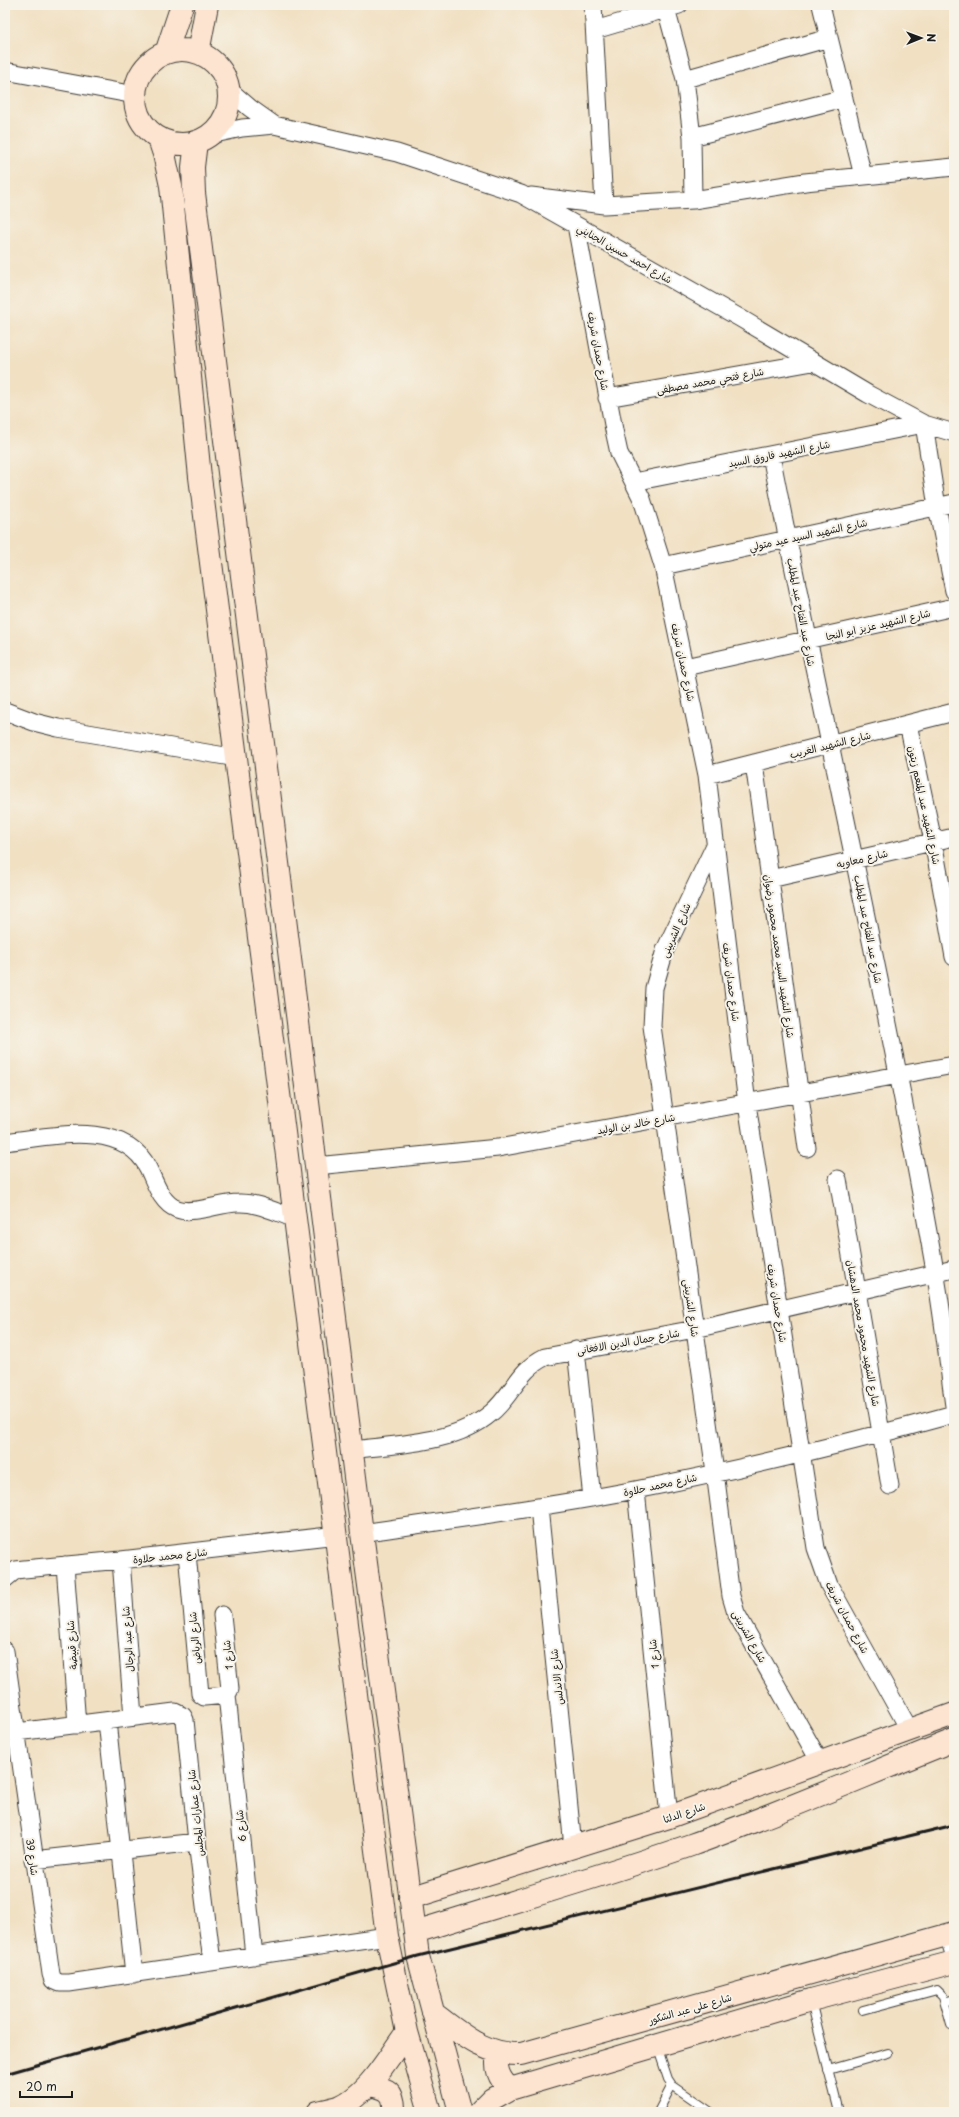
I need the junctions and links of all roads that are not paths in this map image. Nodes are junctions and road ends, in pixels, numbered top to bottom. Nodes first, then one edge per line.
1 (182, 5) edge
2 (207, 5) edge
3 (593, 5) edge
4 (821, 5) edge
5 (672, 7) edge
6 (595, 30) junction
7 (829, 38) junction
8 (166, 53) junction
9 (198, 53) junction
10 (5, 71) edge
11 (685, 79) junction
12 (228, 89) junction
13 (135, 95) junction
14 (844, 98) junction
15 (274, 125) junction
16 (692, 137) junction
17 (203, 138) junction
18 (159, 139) junction
19 (954, 167) edge
20 (863, 176) junction
21 (521, 194) junction
22 (693, 200) junction
23 (604, 205) junction
24 (576, 225) junction
25 (813, 362) junction
26 (607, 398) junction
27 (924, 424) junction
28 (954, 433) edge
29 (771, 455) junction
30 (634, 482) junction
31 (954, 503) edge
32 (937, 507) junction
33 (787, 539) junction
34 (663, 566) junction
35 (954, 591) edge
36 (954, 607) edge
37 (807, 640) junction
38 (685, 667) junction
39 (5, 711) edge
40 (954, 712) edge
41 (908, 724) junction
42 (830, 744) junction
43 (236, 758) junction
44 (754, 763) junction
45 (707, 775) junction
46 (954, 836) edge
47 (933, 841) junction
48 (716, 844) junction
49 (855, 860) junction
50 (770, 879) junction
51 (954, 957) edge
52 (954, 1065) edge
53 (898, 1076) junction
54 (799, 1095) junction
55 (747, 1104) junction
56 (664, 1118) junction
57 (5, 1142) edge
58 (807, 1148) dead end
59 (316, 1166) junction
60 (838, 1179) dead end
61 (296, 1219) junction
62 (327, 1251) junction
63 (300, 1255) junction
64 (954, 1269) edge
65 (936, 1273) junction
66 (857, 1291) junction
67 (778, 1310) junction
68 (695, 1329) junction
69 (576, 1350) junction
70 (954, 1406) edge
71 (954, 1414) edge
72 (881, 1434) junction
73 (352, 1450) junction
74 (801, 1454) junction
75 (715, 1472) junction
76 (890, 1486) dead end
77 (636, 1490) junction
78 (592, 1498) junction
79 (539, 1507) junction
80 (362, 1533) junction
81 (337, 1535) junction
82 (187, 1553) junction
83 (121, 1560) junction
84 (65, 1565) junction
85 (5, 1579) edge
86 (222, 1615) dead end
87 (5, 1651) edge
88 (227, 1695) junction
89 (954, 1714) edge
90 (133, 1717) junction
91 (107, 1721) junction
92 (77, 1725) junction
93 (916, 1727) junction
94 (17, 1732) junction
95 (944, 1744) edge
96 (820, 1762) junction
97 (670, 1817) junction
98 (197, 1842) junction
99 (573, 1848) junction
100 (121, 1851) junction
101 (33, 1860) junction
102 (527, 1862) junction
103 (538, 1894) junction
104 (410, 1898) junction
105 (415, 1932) junction
106 (387, 1936) junction
107 (952, 1941) edge
108 (254, 1956) junction
109 (212, 1962) junction
110 (954, 1962) edge
111 (134, 1974) junction
112 (954, 1999) edge
113 (811, 2000) junction
114 (945, 2002) junction
115 (863, 2010) dead end
116 (433, 2013) junction
117 (951, 2025) dead end
118 (407, 2032) junction
119 (657, 2045) junction
120 (498, 2053) junction
121 (888, 2053) dead end
122 (828, 2070) junction
123 (368, 2085) junction
124 (672, 2085) junction
125 (510, 2089) junction
126 (318, 2112) edge
127 (394, 2112) edge
128 (429, 2112) edge
129 (460, 2112) edge
130 (479, 2112) edge
131 (658, 2112) edge
132 (711, 2112) edge
133 (839, 2112) edge

1 - 8 main road
2 - 9 main road
3 - 6 street
4 - 7 street
5 - 6 street
5 - 11 street
6 - 23 street
7 - 11 street
7 - 14 street
8 - 9 main road
8 - 13 main road
9 - 12 main road
10 - 13 street
11 - 16 street
12 - 15 street, شارع احمد حسين الجنايني
12 - 17 main road
13 - 18 main road
14 - 16 street
14 - 20 street
15 - 17 street, شارع احمد حسين الجنايني
15 - 21 street, شارع احمد حسين الجنايني
16 - 22 street
17 - 18 main road
17 - 59 main road
18 - 43 main road
19 - 20 street
20 - 22 street
21 - 23 street
21 - 24 street, شارع احمد حسين الجنايني
22 - 23 street
24 - 25 street, شارع احمد حسين الجنايني
24 - 26 street, شارع حمدان شريف
25 - 26 street, شارع فتحي محمد مصطفى
25 - 27 street, شارع احمد حسين الجنايني
26 - 30 street, شارع حمدان شريف
27 - 28 street, شارع احمد حسين الجنايني
27 - 29 street, شارع الشهيد فاروق السيد
27 - 32 street
29 - 30 street, شارع الشهيد فاروق السيد
29 - 33 street, شارع عبد الفتاح عبد المطلب
30 - 34 street, شارع حمدان شريف
31 - 32 street, شارع الشهيد السيد عيد متولي
32 - 33 street, شارع الشهيد السيد عيد متولي
32 - 35 street
33 - 34 street, شارع الشهيد السيد عيد متولي
33 - 37 street, شارع عبد الفتاح عبد المطلب
34 - 38 street, شارع حمدان شريف
36 - 37 street, شارع الشهيد عزيز ابو النجا
37 - 38 street, شارع الشهيد عزيز ابو النجا
37 - 42 street, شارع عبد الفتاح عبد المطلب
38 - 45 street, شارع حمدان شريف
39 - 43 street
40 - 41 street, شارع الشهيد الغريب
41 - 42 street, شارع الشهيد الغريب
41 - 47 street, شارع الشهيد عبد المنعم زيتون
42 - 44 street, شارع الشهيد الغريب
42 - 49 street, شارع عبد الفتاح عبد المطلب
43 - 61 main road
44 - 45 street, شارع الشهيد الغريب
44 - 50 street, شارع الشهيد السيد محمد محمود رضوان
45 - 48 street, شارع حمدان شريف
46 - 47 street, شارع معاويه
47 - 49 street, شارع معاويه
47 - 51 street, شارع الشهيد عبد المنعم زيتون
48 - 55 street, شارع حمدان شريف
48 - 56 street, شارع الشربينى
49 - 50 street, شارع معاويه
49 - 53 street, شارع عبد الفتاح عبد المطلب
50 - 54 street, شارع الشهيد السيد محمد محمود رضوان
52 - 53 street, شارع خالد بن الوليد
53 - 54 street, شارع خالد بن الوليد
53 - 65 street, شارع عبد الفتاح عبد المطلب
54 - 55 street, شارع خالد بن الوليد
54 - 58 street, شارع الشهيد السيد محمد محمود رضوان
55 - 56 street, شارع خالد بن الوليد
55 - 67 street, شارع حمدان شريف
56 - 59 street, شارع خالد بن الوليد
56 - 68 street, شارع الشربينى
57 - 61 street
59 - 62 main road
60 - 66 street, شارع الشهيد محمود محمد الدهشان
61 - 63 main road
62 - 63 main road
62 - 73 main road
63 - 81 main road
64 - 65 street, شارع جمال الدين الافغانى
65 - 66 street, شارع جمال الدين الافغانى
65 - 70 street, شارع عبد الفتاح عبد المطلب
66 - 67 street, شارع جمال الدين الافغانى
66 - 72 street, شارع الشهيد محمود محمد الدهشان
67 - 68 street, شارع جمال الدين الافغانى
67 - 74 street, شارع حمدان شريف
68 - 69 street, شارع جمال الدين الافغانى
68 - 75 street, شارع الشربينى
69 - 73 street, شارع جمال الدين الافغانى
69 - 78 street
71 - 72 street, شارع محمد حلاوة
72 - 74 street, شارع محمد حلاوة
72 - 76 street, شارع الشهيد محمود محمد الدهشان
73 - 80 main road
74 - 75 street, شارع محمد حلاوة
74 - 93 street, شارع حمدان شريف
75 - 77 street, شارع محمد حلاوة
75 - 96 street, شارع الشربينى
77 - 78 street, شارع محمد حلاوة
77 - 97 street, شارع 1
78 - 79 street, شارع محمد حلاوة
79 - 80 street, شارع محمد حلاوة
79 - 99 street, شارع الاندلس
80 - 104 main road
81 - 82 street, شارع محمد حلاوة
81 - 106 main road
82 - 83 street, شارع محمد حلاوة
82 - 88 street, شارع الرياض
83 - 84 street, شارع محمد حلاوة
83 - 90 street, شارع عبد الرجال
84 - 85 street, شارع محمد حلاوة
84 - 92 street, شارع قبيضة
86 - 88 street, شارع 1
87 - 94 street, شارع 39
88 - 108 street, شارع 6
89 - 93 main road, شارع الدلتا
90 - 91 street
90 - 98 street, شارع عمارات المجلس
91 - 92 street
91 - 100 street
92 - 94 street
93 - 95 main road
93 - 96 main road, شارع الدلتا
94 - 101 street, شارع 39
95 - 103 main road
96 - 97 main road, شارع الدلتا
97 - 99 main road, شارع الدلتا
98 - 100 street
98 - 109 street, شارع عمارات المجلس
99 - 102 main road, شارع الدلتا
100 - 101 street
100 - 111 street
101 - 111 street, شارع 39
102 - 103 main road
102 - 104 main road, شارع الدلتا
103 - 105 main road
104 - 105 main road
105 - 116 main road
106 - 108 street
106 - 118 main road
107 - 120 main road, شارع على عبد الشكور
108 - 109 street
109 - 111 street
110 - 113 main road
112 - 114 lane
113 - 119 main road
113 - 122 lane
114 - 115 lane
114 - 117 lane
116 - 120 main road, شارع على عبد الشكور
116 - 129 main road
118 - 123 main road
118 - 128 main road
119 - 124 lane
119 - 125 main road
120 - 125 main road
121 - 122 lane
122 - 133 lane
123 - 126 main road
123 - 127 main road
124 - 131 lane
124 - 132 lane
125 - 130 main road

